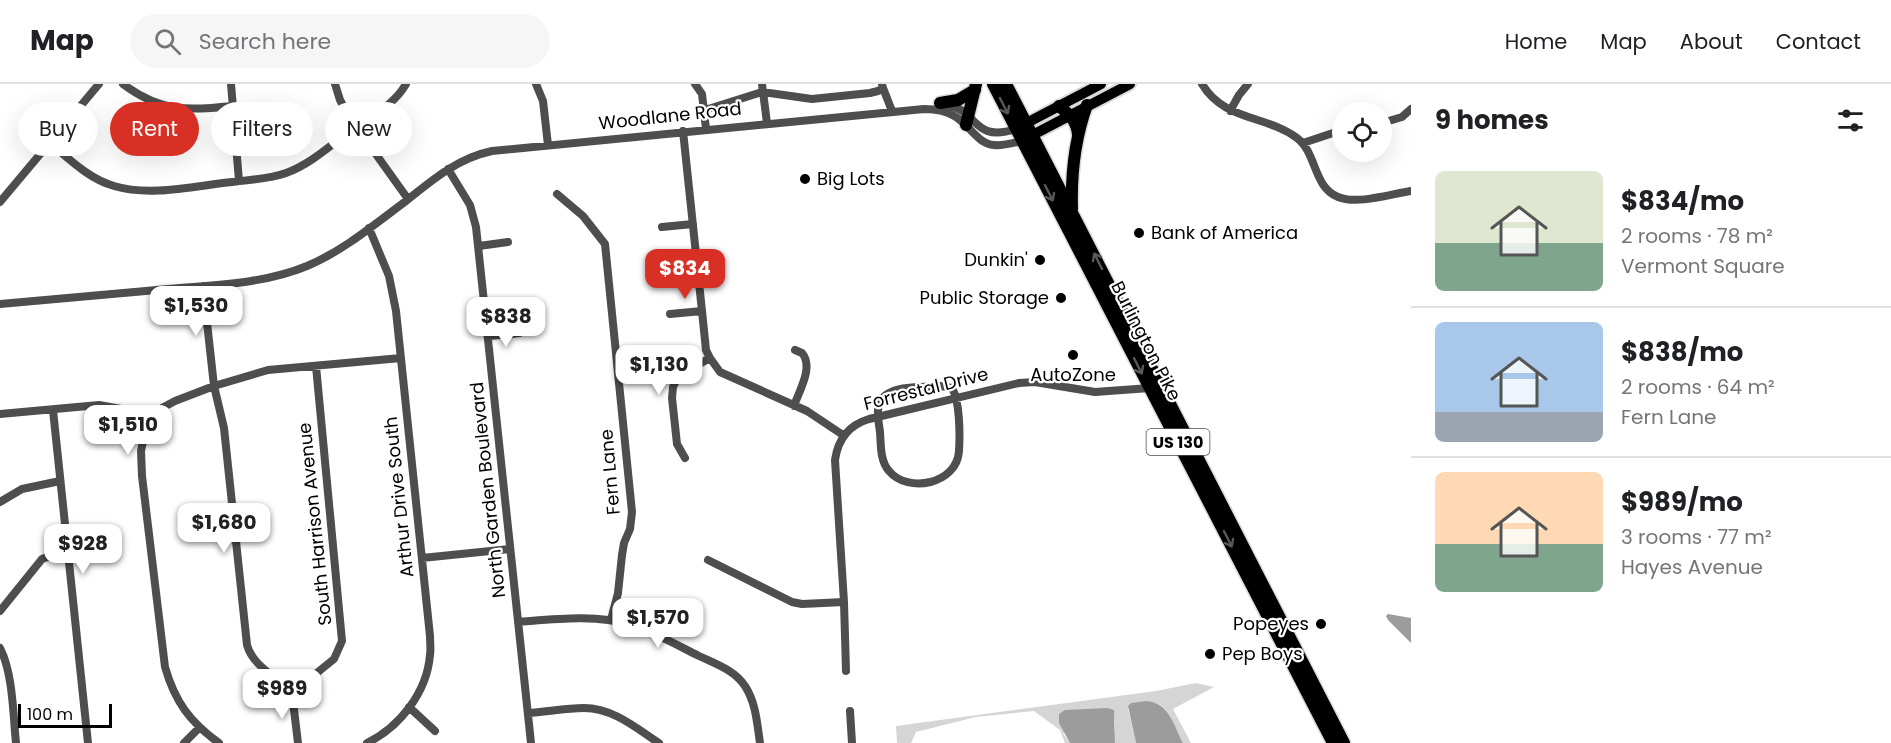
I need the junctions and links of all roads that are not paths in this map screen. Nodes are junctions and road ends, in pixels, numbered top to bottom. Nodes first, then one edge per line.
1 (99, 84) edge
2 (123, 84) edge
3 (231, 84) edge
4 (335, 84) edge
5 (406, 84) edge
6 (536, 84) edge
7 (695, 84) edge
8 (993, 84) edge
9 (1006, 84) edge
10 (1101, 84) edge
11 (1130, 84) edge
12 (1202, 84) edge
13 (1248, 84) edge
14 (883, 86) edge
15 (975, 87) edge
16 (762, 88) edge
17 (84, 102) edge
18 (232, 102) edge
19 (341, 102) edge
20 (390, 102) edge
21 (940, 102) junction
22 (1088, 105) junction
23 (1059, 106) junction
24 (211, 108) edge
25 (913, 109) junction
26 (1411, 109) edge
27 (705, 110) junction
28 (892, 111) junction
29 (1230, 111) junction
30 (1069, 115) junction
31 (1392, 120) edge
32 (967, 121) junction
33 (767, 123) junction
34 (1021, 126) junction
35 (706, 129) junction
36 (683, 131) junction
37 (1332, 133) edge
38 (1027, 138) junction
39 (1078, 139) junction
40 (1303, 143) junction
41 (548, 145) junction
42 (325, 149) edge
43 (39, 156) edge
44 (67, 156) edge
45 (237, 156) edge
46 (377, 156) edge
47 (448, 169) junction
48 (239, 181) junction
49 (1411, 191) edge
50 (557, 194) dead end
51 (408, 199) junction
52 (0, 202) edge
53 (1072, 213) junction
54 (693, 224) junction
55 (662, 227) dead end
56 (369, 228) junction
57 (508, 242) dead end
58 (479, 246) junction
59 (203, 286) junction
60 (0, 304) edge
61 (702, 311) junction
62 (670, 314) dead end
63 (520, 333) dead end
64 (489, 336) junction
65 (795, 350) dead end
66 (401, 358) junction
67 (710, 358) junction
68 (316, 366) junction
69 (214, 386) junction
70 (1150, 388) junction
71 (956, 398) junction
72 (794, 406) junction
73 (53, 410) junction
74 (0, 414) edge
75 (878, 417) junction
76 (147, 426) junction
77 (843, 435) junction
78 (685, 458) dead end
79 (60, 481) junction
80 (0, 502) edge
81 (510, 549) junction
82 (67, 552) junction
83 (422, 558) junction
84 (708, 560) dead end
85 (844, 602) junction
86 (0, 611) edge
87 (611, 620) junction
88 (518, 622) junction
89 (0, 648) edge
90 (846, 671) dead end
91 (292, 693) junction
92 (409, 707) junction
93 (850, 711) dead end
94 (528, 713) junction
95 (199, 728) junction
96 (435, 731) dead end
97 (16, 743) edge
98 (88, 743) edge
99 (184, 743) edge
100 (219, 743) edge
101 (298, 743) edge
102 (367, 743) edge
103 (531, 743) edge
104 (659, 743) edge
105 (760, 743) edge
106 (852, 743) edge
107 (1333, 743) edge
108 (1344, 743) edge

1 - 17 street
2 - 24 street
3 - 18 street
4 - 19 street
5 - 20 street
6 - 41 street
7 - 27 street
8 -> 34 highway, Burlington Pike / US 130
9 - 34 highway, Burlington Pike / US 130
10 - 23 main road
11 - 22 main road
12 - 29 street
13 - 29 street
14 - 16 street
14 - 28 street
15 - 21 highway
15 - 32 highway
16 - 27 street
16 - 33 street
21 - 25 street, Woodlane Road
21 - 32 street, Woodlane Road
22 - 30 main road
22 - 39 highway
23 - 30 highway
23 - 34 main road
25 - 28 street, Woodlane Road
25 - 32 street, Woodlane Road
26 - 31 street
27 - 35 street
28 - 33 street, Woodlane Road
29 - 40 street
30 - 38 main road
30 - 39 highway
32 - 34 street, Woodlane Road
32 - 38 street, Woodlane Road
33 - 35 street, Woodlane Road
34 - 38 highway, Burlington Pike / US 130
35 - 36 street, Woodlane Road
36 - 41 street, Woodlane Road
36 - 54 street
37 - 40 street
38 - 53 highway, Burlington Pike / US 130
38 -> 70 highway, Burlington Pike / US 130
39 - 53 highway
40 - 49 street
41 - 47 street, Woodlane Road
42 - 48 street
43 - 52 street
44 - 48 street
45 - 48 street
46 - 51 street
47 - 51 street, Woodlane Road
47 - 58 street, North Garden Boulevard
50 - 87 street, Fern Lane
51 - 56 street, Woodlane Road
108 -> 53 highway, Burlington Pike / US 130
54 - 55 street
54 - 61 street
56 - 59 street, Woodlane Road
56 - 66 street, Arthur Drive South
57 - 58 street
58 - 64 street, North Garden Boulevard
59 - 60 street, Woodlane Road
59 - 69 street
61 - 62 street
61 - 67 street
63 - 64 street
64 - 81 street, North Garden Boulevard
65 - 72 street
66 - 68 street
66 - 83 street, Arthur Drive South
67 - 72 street
67 - 78 street
68 - 69 street
68 - 91 street, South Harrison Avenue
69 - 76 street
69 - 91 street
70 - 71 street, Forrestal Drive
70 -> 107 highway, Burlington Pike / US 130
71 - 75 street, Forrestal Drive
71 - 75 street
71 - 75 street
72 - 77 street
73 - 74 street
73 - 76 street
73 - 79 street
75 - 77 street, Forrestal Drive
76 - 95 street
77 - 85 street
79 - 80 street
79 - 82 street
81 - 83 street
81 - 88 street, North Garden Boulevard
82 - 86 street
82 - 98 street
83 - 92 street, Arthur Drive South
84 - 85 street
85 - 90 street
87 - 88 street
87 - 105 street
88 - 94 street, North Garden Boulevard
89 - 97 street
91 - 101 street
92 - 96 street
92 - 102 street, Arthur Drive South
93 - 106 street
94 - 103 street, North Garden Boulevard
94 - 104 street
95 - 99 street
95 - 100 street

